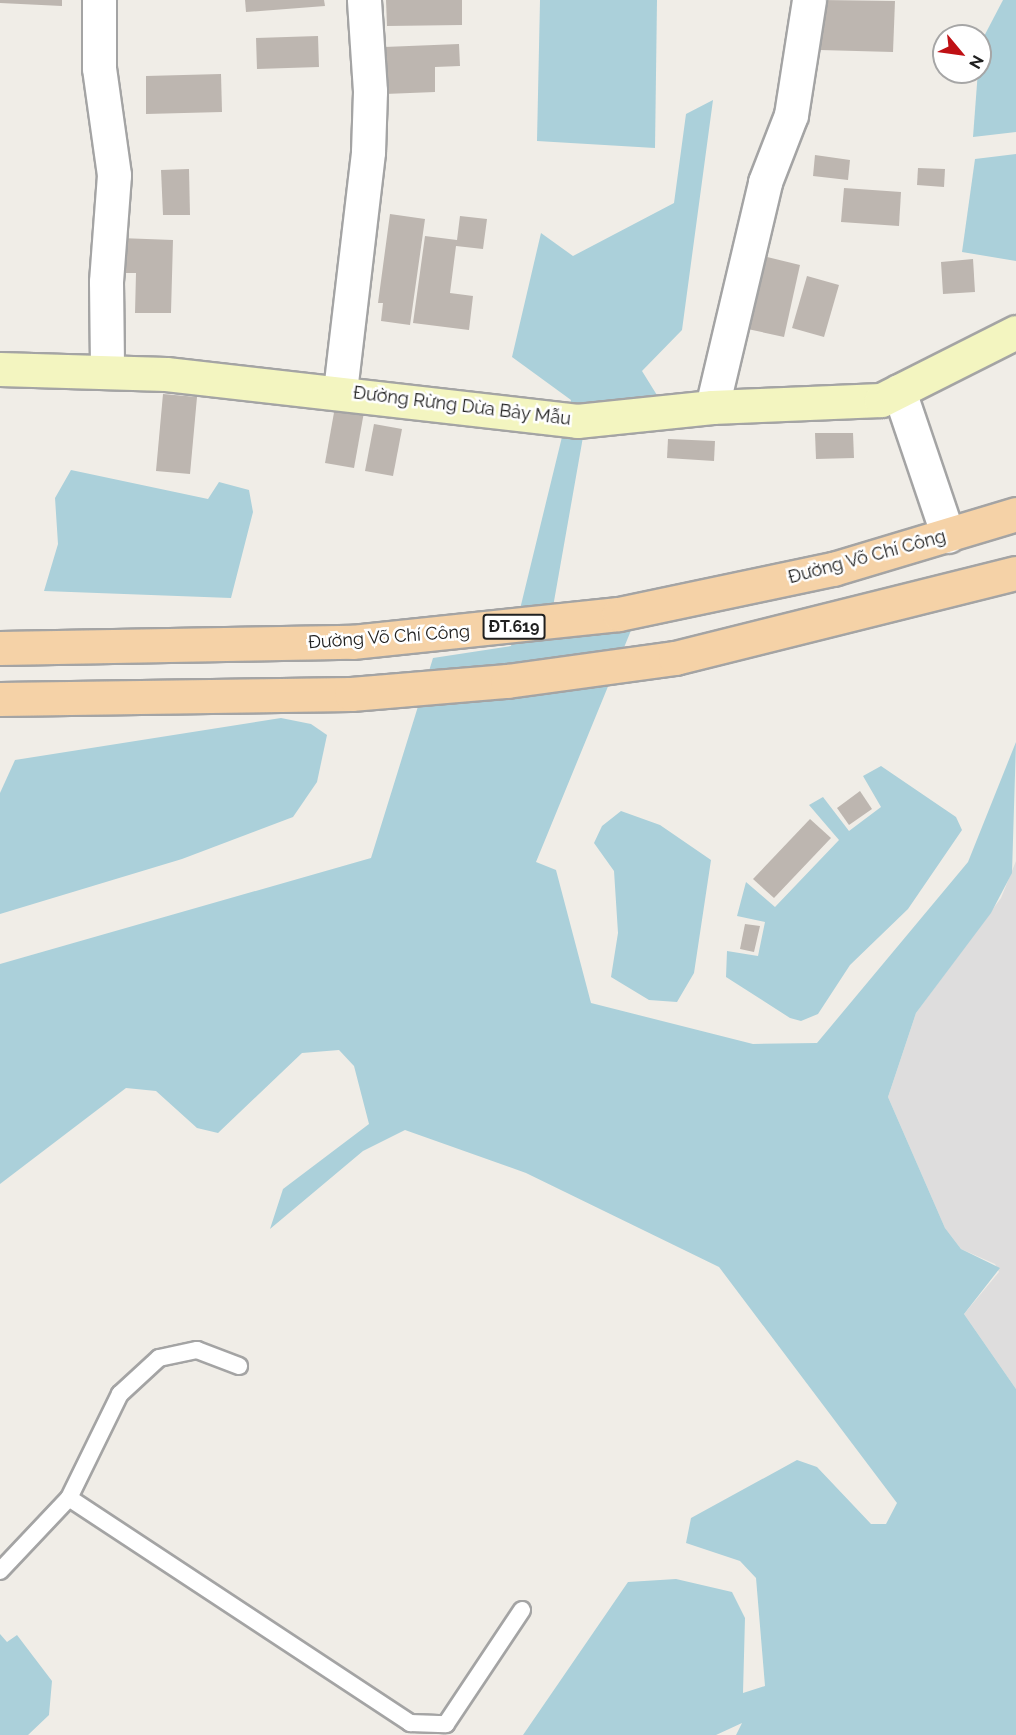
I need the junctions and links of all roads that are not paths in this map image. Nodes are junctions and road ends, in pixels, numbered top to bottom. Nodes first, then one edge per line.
1 (99, 0) edge
2 (364, 0) edge
3 (809, 0) edge
4 (1016, 332) edge
5 (0, 369) edge
6 (107, 370) junction
7 (340, 391) junction
8 (899, 391) junction
9 (712, 407) junction
10 (1016, 514) edge
11 (948, 536) junction
12 (1016, 574) edge
13 (0, 648) edge
14 (0, 699) edge
15 (239, 1366) dead end
16 (69, 1498) junction
17 (0, 1571) edge
18 (522, 1610) dead end

1 - 6 street
2 - 7 street
3 - 9 street
4 - 8 street, Đường Rừng Dừa Bảy Mẫu
5 - 6 street, Đường Rừng Dừa Bảy Mẫu
6 - 7 street, Đường Rừng Dừa Bảy Mẫu
7 - 9 street, Đường Rừng Dừa Bảy Mẫu
8 - 9 street, Đường Rừng Dừa Bảy Mẫu
8 - 11 street
10 - 11 main road, Đường Võ Chí Công / ĐT.619
11 - 13 main road, Đường Võ Chí Công / ĐT.619
12 - 14 main road
15 - 16 lane
16 - 17 lane
16 - 18 lane

